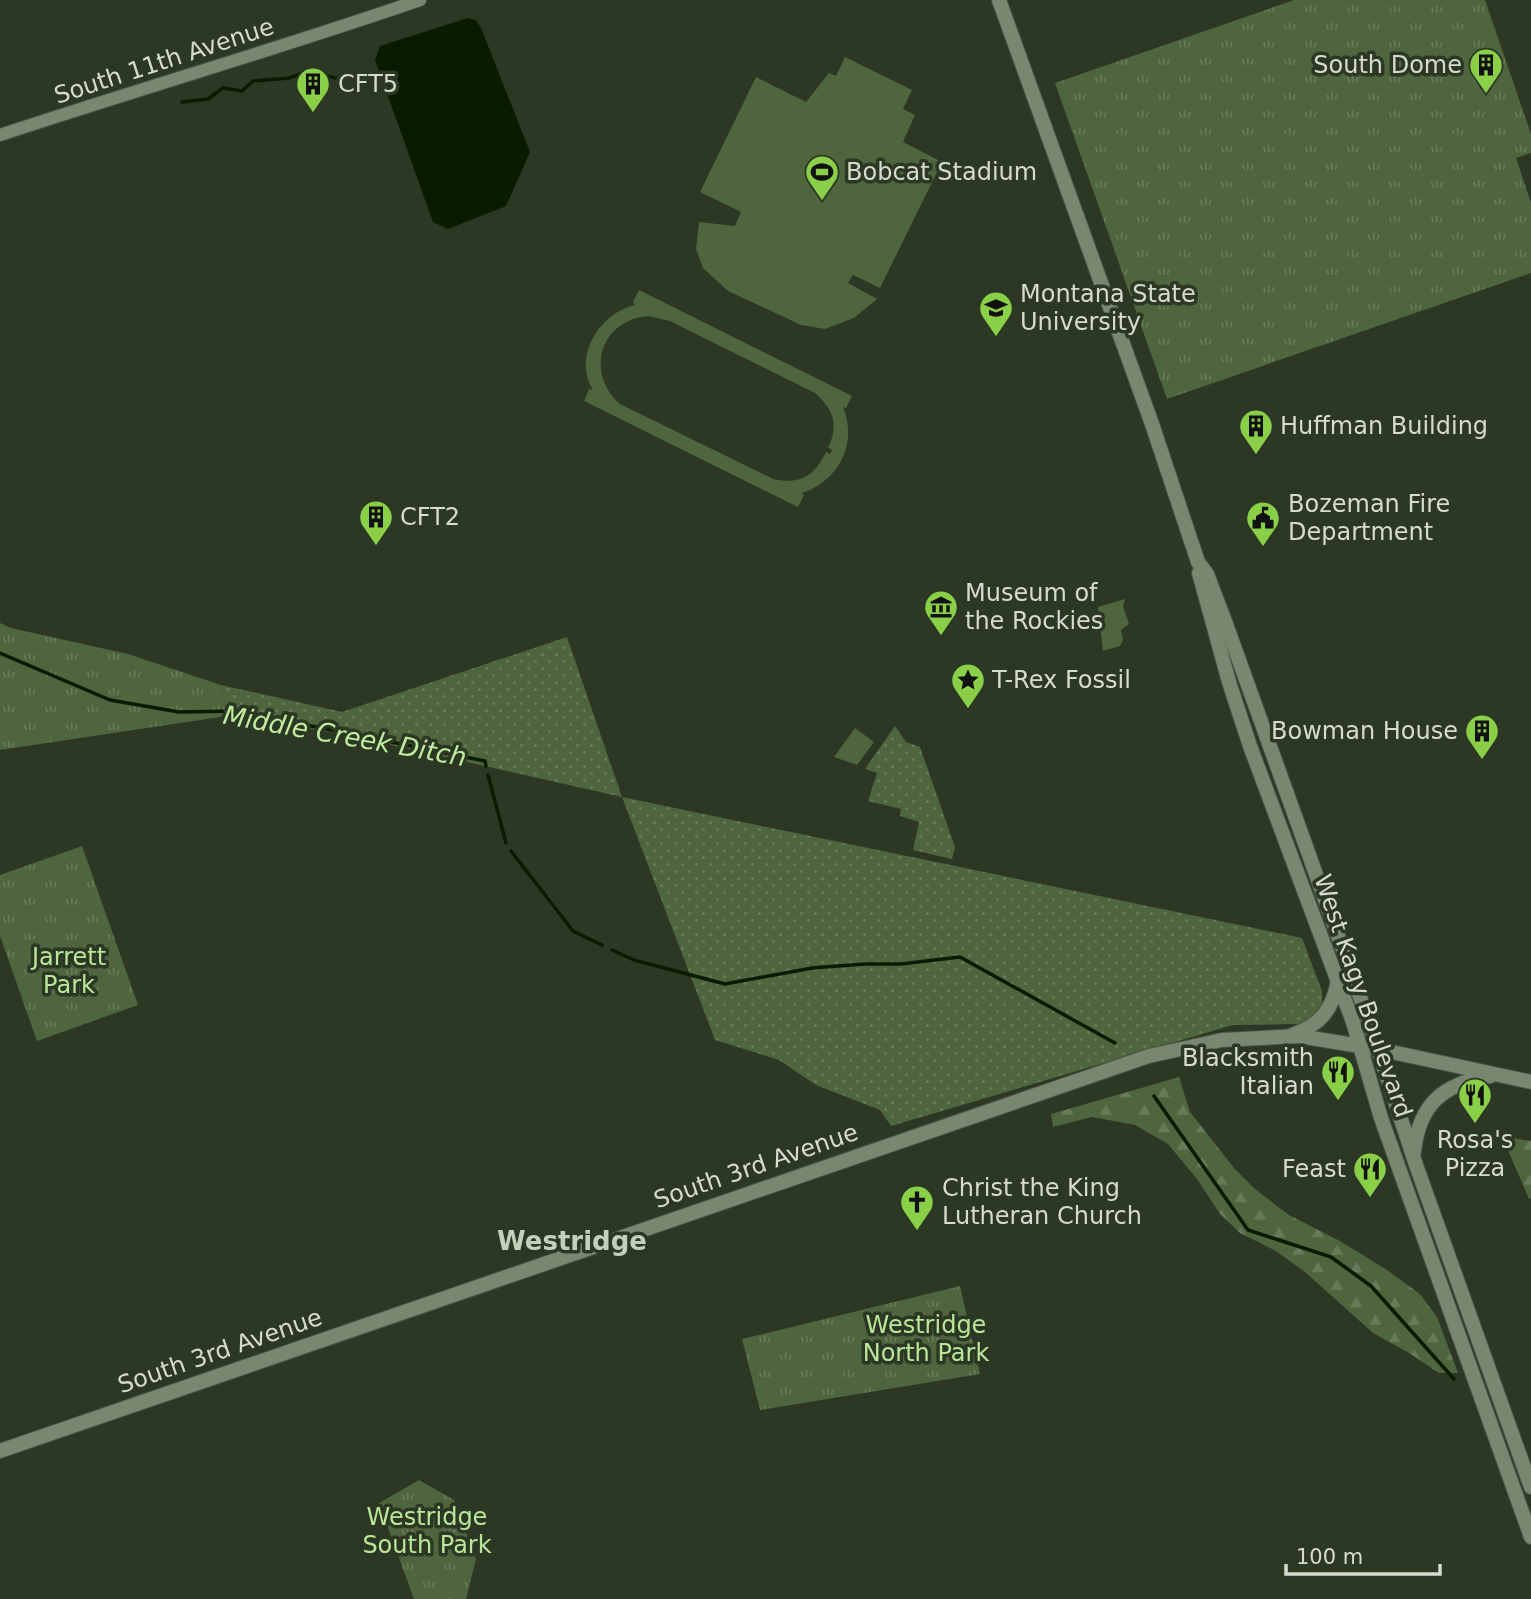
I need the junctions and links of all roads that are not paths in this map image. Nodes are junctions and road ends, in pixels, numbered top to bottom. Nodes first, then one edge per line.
1 (420, 0) edge
2 (999, 0) edge
3 (0, 135) edge
4 (1198, 562) junction
5 (1338, 978) junction
6 (1290, 1036) junction
7 (1360, 1046) junction
8 (1378, 1049) junction
9 (1496, 1074) junction
10 (1531, 1082) edge
11 (1413, 1157) junction
12 (0, 1451) edge
13 (1531, 1487) edge
14 (1531, 1537) edge

1 - 3 street, South 11th Avenue
2 - 4 main road, West Kagy Boulevard
4 - 5 main road, West Kagy Boulevard
4 - 8 main road, West Kagy Boulevard
5 - 6 main road
5 - 7 main road, West Kagy Boulevard
6 - 7 main road, South 3rd Avenue
6 - 12 main road, South 3rd Avenue
7 - 8 main road, South 3rd Avenue
7 - 14 main road, West Kagy Boulevard
8 - 9 main road, South 3rd Avenue
8 - 11 main road, West Kagy Boulevard
9 - 10 main road, South 3rd Avenue
9 - 11 main road
11 - 13 main road, West Kagy Boulevard

